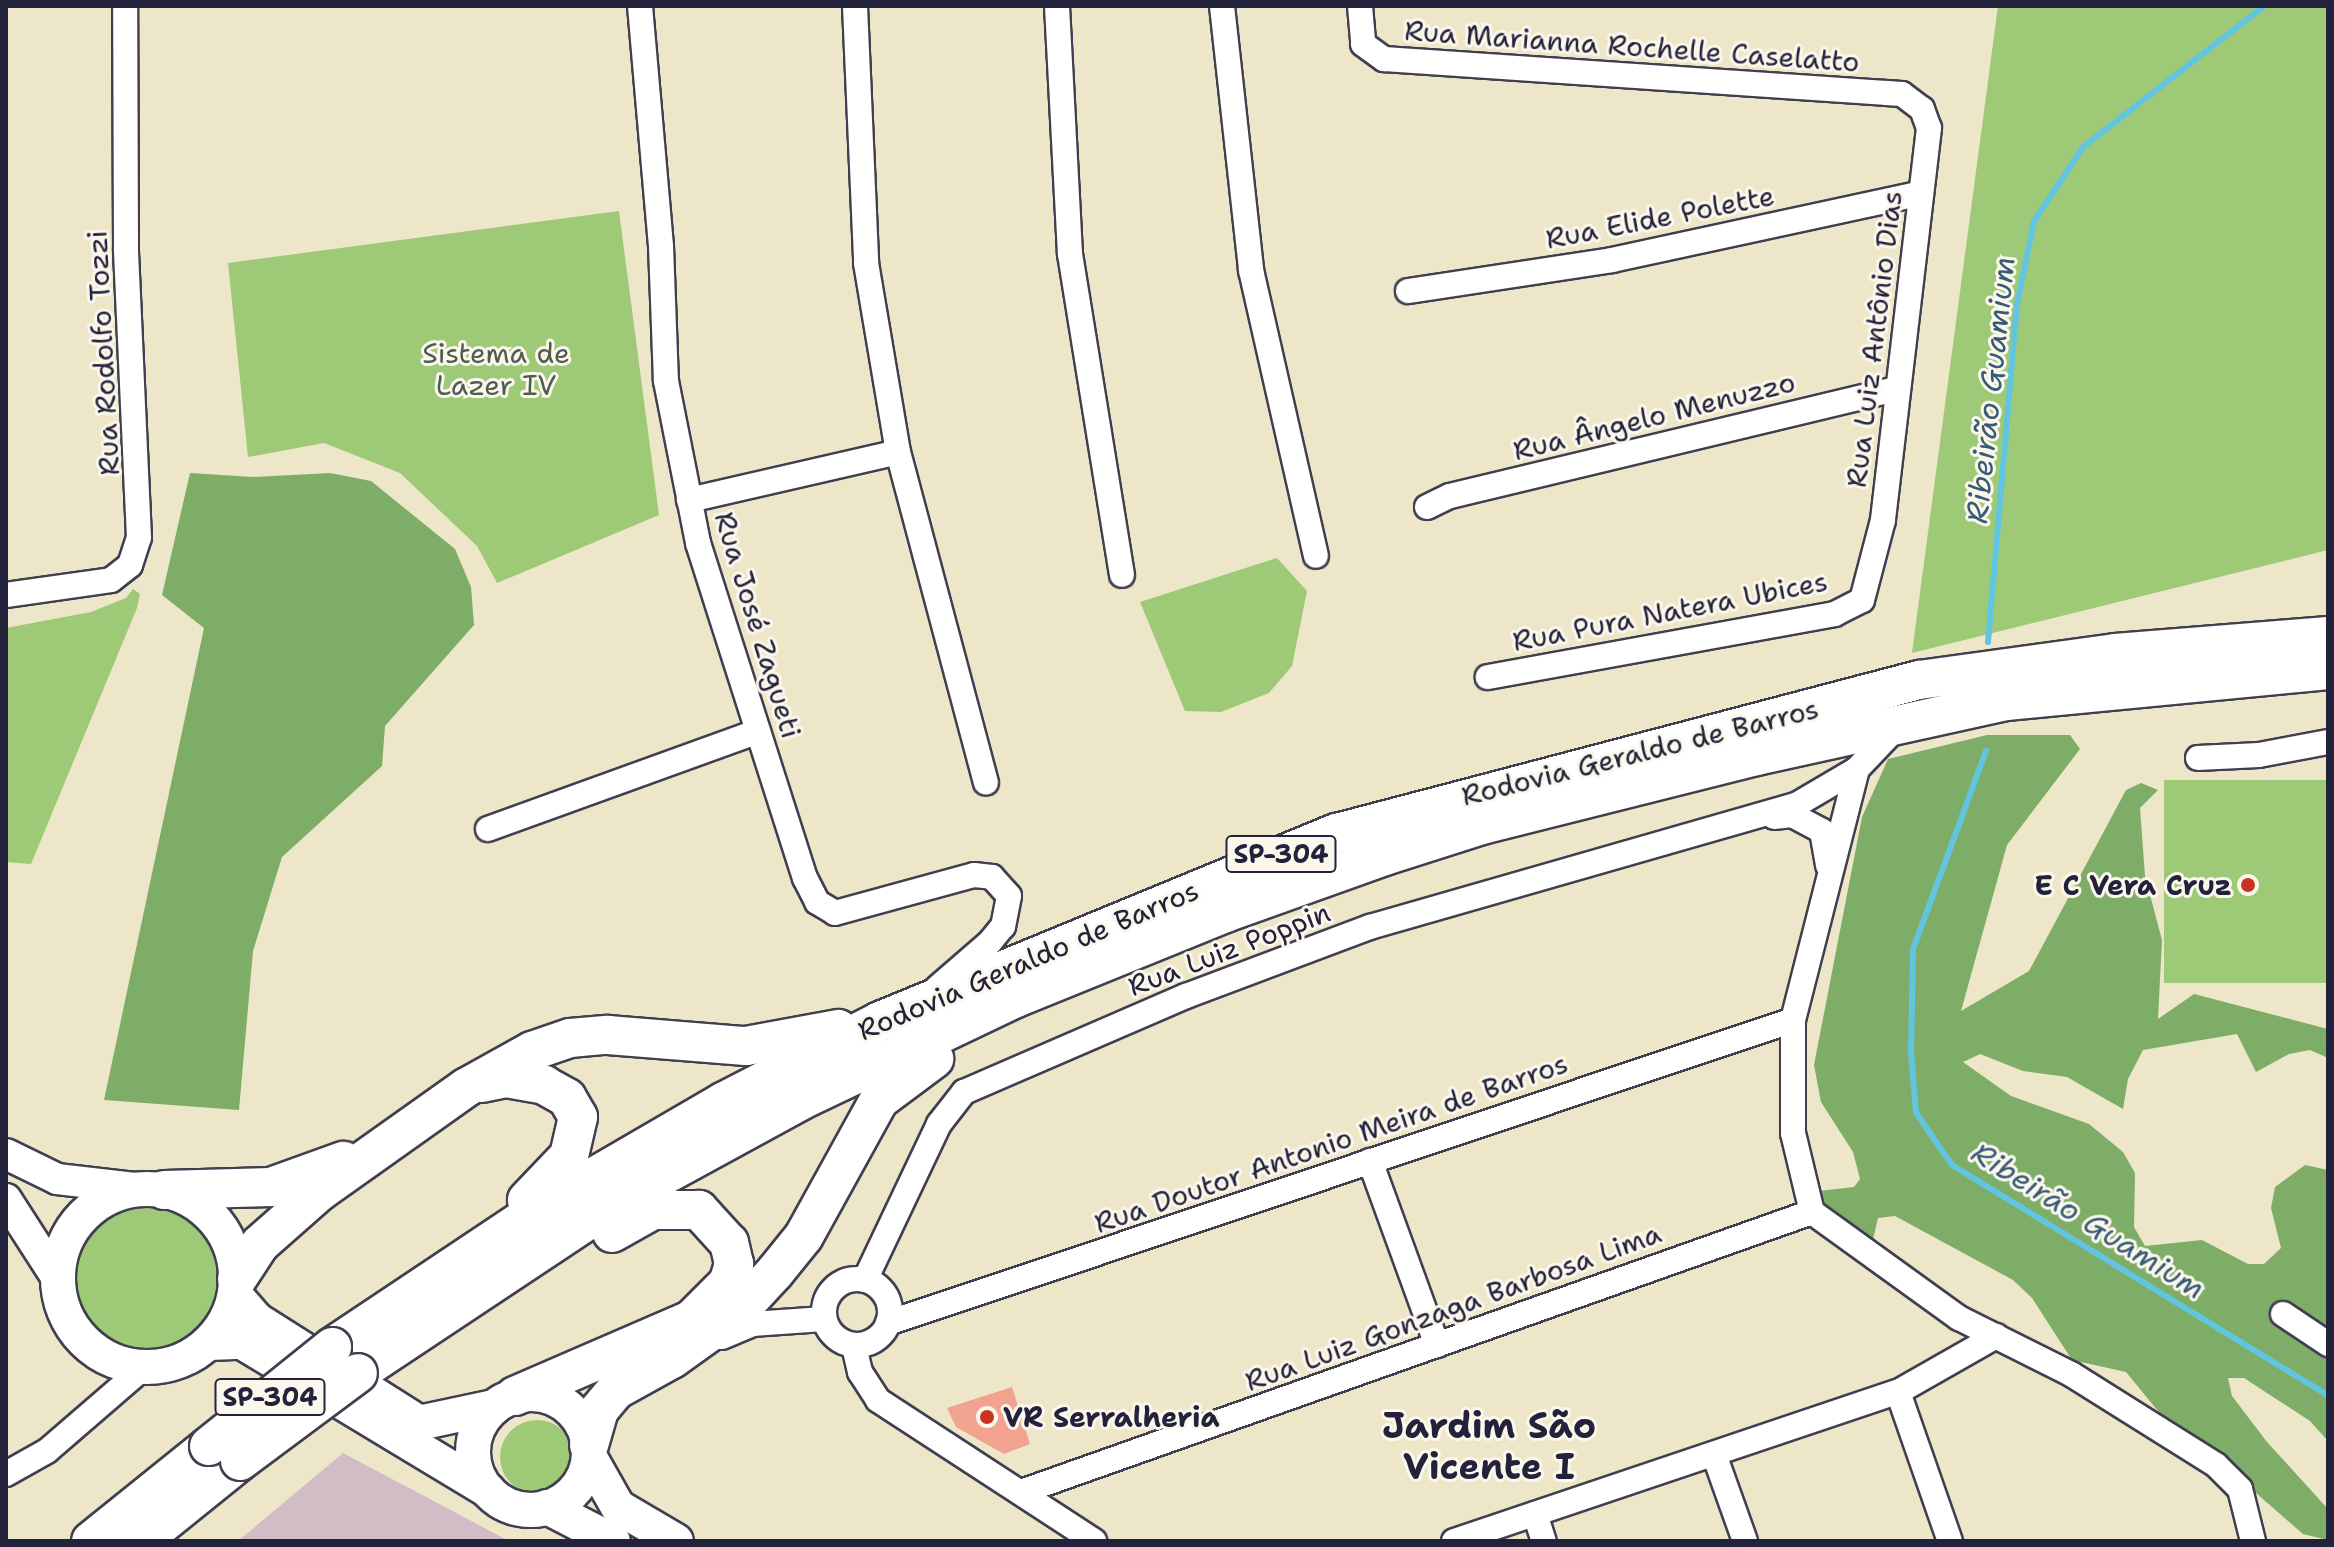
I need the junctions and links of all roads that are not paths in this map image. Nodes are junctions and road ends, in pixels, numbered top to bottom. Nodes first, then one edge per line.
1 (125, 6) edge
2 (640, 6) edge
3 (855, 6) edge
4 (1057, 6) edge
5 (1222, 6) edge
6 (1360, 6) edge
7 (1902, 94) joint
8 (1921, 193) junction
9 (1408, 291) dead end
10 (1896, 389) junction
11 (898, 452) junction
12 (689, 500) junction
13 (1427, 507) dead end
14 (1316, 556) dead end
15 (1122, 575) dead end
16 (6, 595) edge
17 (1862, 600) joint
18 (2328, 636) edge
19 (2328, 670) edge
20 (1488, 677) dead end
21 (1898, 726) junction
22 (758, 731) junction
23 (2328, 742) edge
24 (2288, 750) junction
25 (2328, 752) edge
26 (2198, 758) dead end
27 (1857, 769) junction
28 (986, 782) dead end
29 (1729, 824) junction
30 (488, 829) dead end
31 (1829, 882) junction
32 (1178, 933) junction
33 (920, 1003) junction
34 (1793, 1020) junction
35 (880, 1021) junction
36 (467, 1087) junction
37 (380, 1148) junction
38 (6, 1154) edge
39 (1370, 1161) junction
40 (154, 1189) junction
41 (6, 1199) edge
42 (1812, 1212) junction
43 (57, 1278) junction
44 (865, 1280) junction
45 (236, 1287) junction
46 (393, 1307) junction
47 (2283, 1314) dead end
48 (824, 1319) junction
49 (888, 1323) junction
50 (1996, 1336) junction
51 (209, 1343) junction
52 (2328, 1344) edge
53 (1437, 1345) junction
54 (854, 1346) junction
55 (672, 1359) junction
56 (350, 1364) junction
57 (143, 1368) junction
58 (1898, 1392) junction
59 (504, 1402) junction
60 (589, 1450) junction
61 (224, 1454) junction
62 (1714, 1454) junction
63 (6, 1474) edge
64 (489, 1491) junction
65 (1024, 1491) junction
66 (547, 1507) junction
67 (1535, 1514) junction
68 (91, 1541) edge
69 (141, 1541) edge
70 (613, 1541) edge
71 (676, 1541) edge
72 (1094, 1541) edge
73 (1454, 1541) edge
74 (1544, 1541) edge
75 (1745, 1541) edge
76 (1950, 1541) edge
77 (2253, 1541) edge

1 - 16 street, Rua Rodolfo Tozzi
2 - 12 street, Rua José Zagueti
3 - 11 street
4 - 15 street
5 - 14 street
6 - 7 street, Rua Marianna Rochelle Caselatto
7 - 8 street, Rua Luiz Antônio Dias
8 - 9 street, Rua Elide Polette
8 - 10 street, Rua Luiz Antônio Dias
10 - 13 street, Rua Ângelo Menuzzo
10 - 17 street, Rua Luiz Antônio Dias
11 - 12 street
11 - 28 street
12 - 22 street, Rua José Zagueti
17 - 20 street, Rua Pura Natera Ubices
18 - 33 highway, Rodovia Geraldo de Barros / SP-304
19 - 21 highway, Rodovia Geraldo de Barros / SP-304
21 - 27 street
21 - 32 highway, Rodovia Geraldo de Barros / SP-304
22 - 30 street
22 - 33 street, Rua José Zagueti
23 - 24 street
24 - 25 street
24 - 26 street
27 - 29 street, Rua Luiz Poppin
27 - 31 street
29 - 31 street, Rua Luiz Poppin
29 - 44 street, Rua Luiz Poppin
31 - 34 street
32 - 55 highway
32 - 56 highway, Rodovia Geraldo de Barros / SP-304
33 - 35 highway, Rodovia Geraldo de Barros / SP-304
34 - 39 street, Rua Doutor Antonio Meira de Barros
34 - 42 street
35 - 36 highway
35 - 46 highway, Rodovia Geraldo de Barros / SP-304
36 - 37 highway
36 - 46 highway
37 - 40 highway
37 - 45 highway
38 - 40 street
39 - 49 street, Rua Doutor Antonio Meira de Barros
39 - 53 street
40 - 43 main road
40 - 45 main road
41 - 43 street
42 - 50 street
42 - 53 street, Rua Luiz Gonzaga Barbosa Lima
43 - 57 main road
44 - 48 street
44 - 49 street
45 - 51 main road
45 - 59 main road
46 - 56 highway, Rodovia Geraldo de Barros / SP-304
47 - 52 street
48 - 54 street
48 - 55 street
49 - 54 street
50 - 58 street
50 - 77 street
51 - 57 main road
51 - 64 main road
53 - 65 street, Rua Luiz Gonzaga Barbosa Lima
54 - 65 street
55 - 60 highway
56 - 59 highway
56 - 61 highway, Rodovia Geraldo de Barros / SP-304, bridge
57 - 63 street
58 - 62 street
58 - 76 street
59 - 60 main road
59 - 64 main road
60 - 66 main road
60 - 71 main road
61 - 68 highway, Rodovia Geraldo de Barros / SP-304
61 - 69 highway, Rodovia Geraldo de Barros / SP-304
62 - 67 street
62 - 75 street
64 - 66 main road
65 - 72 street
66 - 70 main road
67 - 73 street
67 - 74 street

